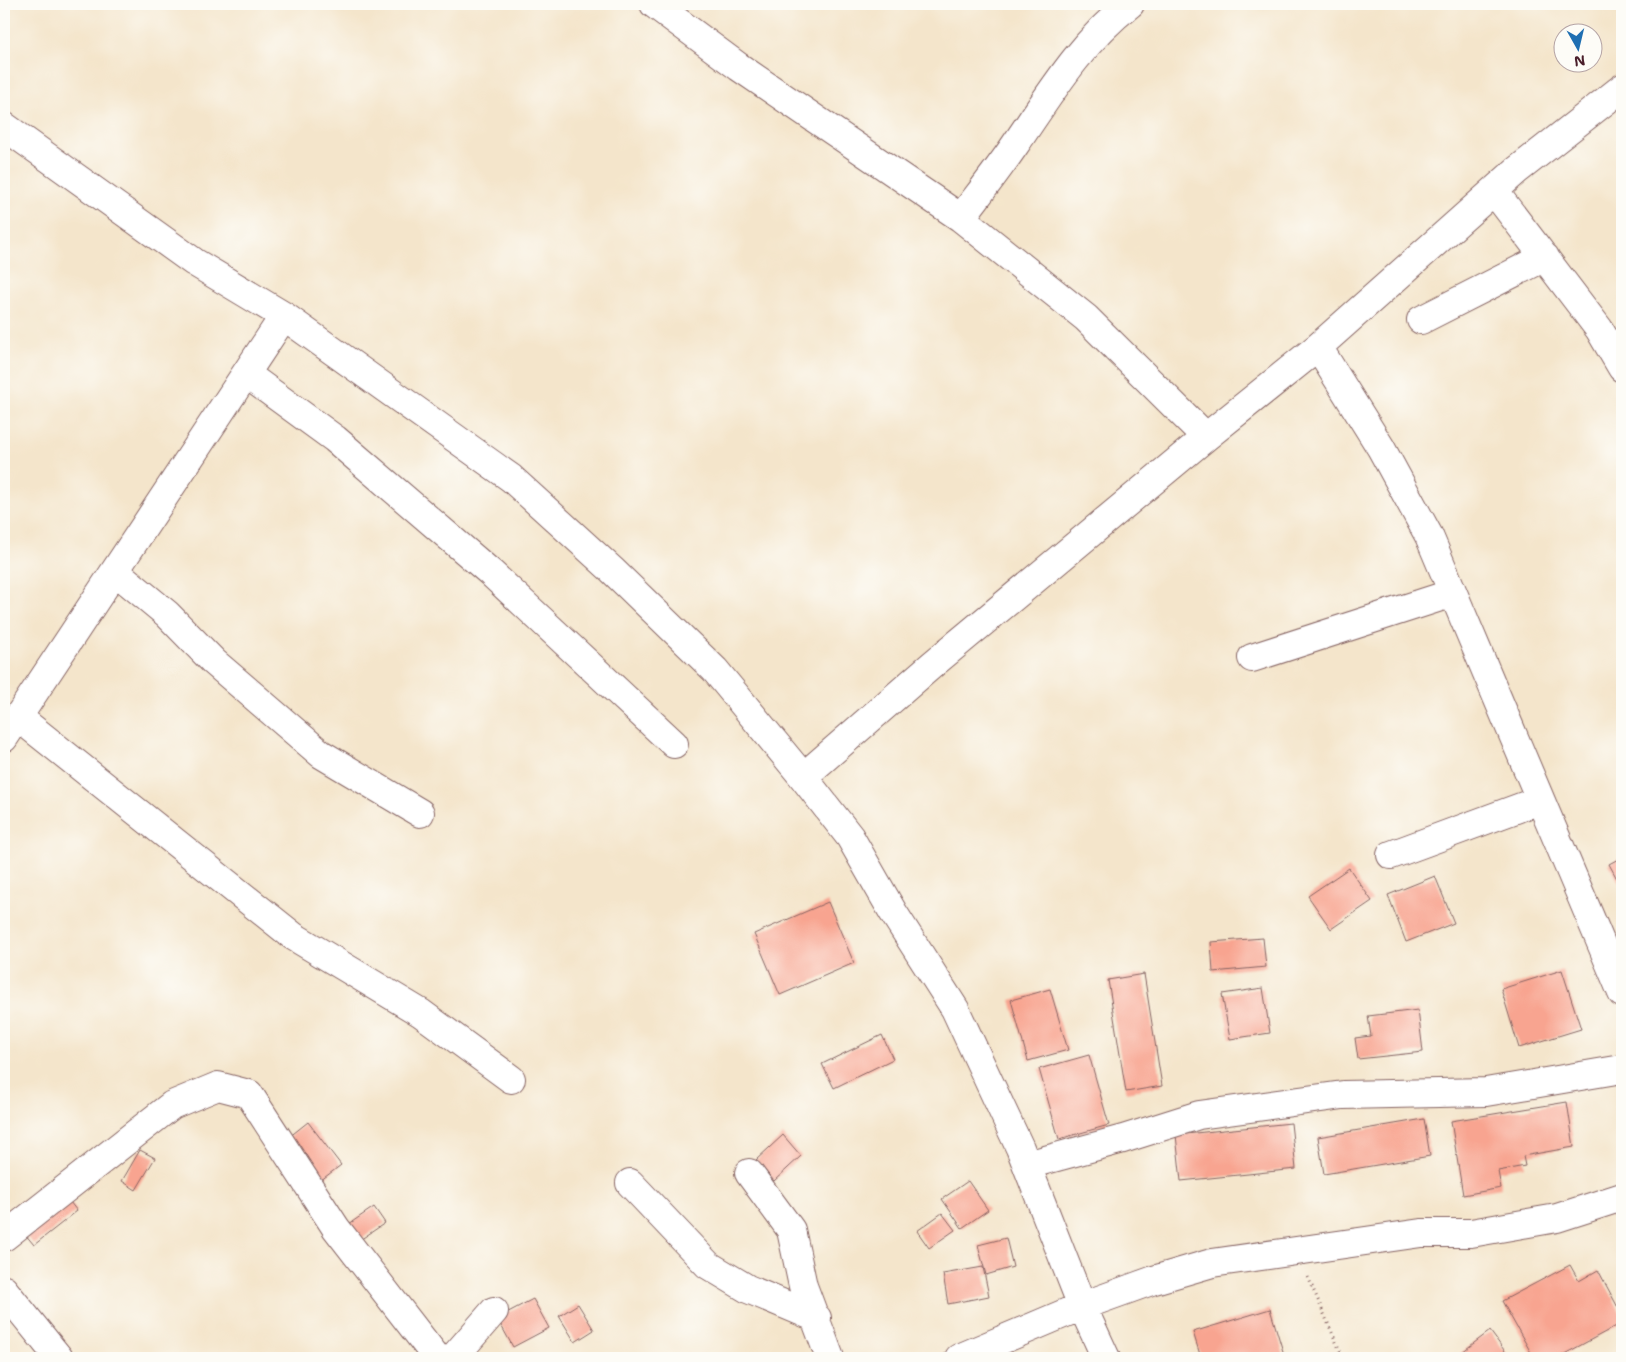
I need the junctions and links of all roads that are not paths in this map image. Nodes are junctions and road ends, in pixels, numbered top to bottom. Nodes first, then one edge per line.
1 (654, 4) edge
2 (1130, 4) edge
3 (1622, 88) edge
4 (4, 126) edge
5 (1494, 191) junction
6 (961, 218) junction
7 (1545, 257) junction
8 (284, 316) junction
9 (1421, 320) dead end
10 (1318, 347) junction
11 (1622, 368) edge
12 (246, 374) junction
13 (1206, 436) junction
14 (115, 571) junction
15 (1453, 593) junction
16 (1252, 658) dead end
17 (11, 727) edge
18 (674, 744) dead end
19 (803, 777) junction
20 (1540, 800) junction
21 (420, 813) dead end
22 (1391, 855) dead end
23 (1622, 993) edge
24 (1622, 1069) edge
25 (511, 1080) dead end
26 (1027, 1165) junction
27 (749, 1173) dead end
28 (630, 1183) dead end
29 (1622, 1197) edge
30 (4, 1237) edge
31 (4, 1290) edge
32 (1082, 1306) junction
33 (494, 1311) dead end
34 (816, 1318) junction
35 (59, 1358) edge
36 (437, 1358) edge
37 (452, 1358) edge
38 (830, 1358) edge
39 (959, 1358) edge
40 (1106, 1358) edge

1 - 6 street
2 - 6 street
3 - 5 street
4 - 8 street
5 - 7 street
5 - 10 street
6 - 13 street
7 - 9 street
7 - 11 street
8 - 12 street
8 - 19 street
10 - 13 street
10 - 15 street
12 - 14 street
12 - 18 street
13 - 19 street
14 - 17 street
14 - 21 street
15 - 16 street
15 - 20 street
17 - 25 street
19 - 26 street
20 - 22 street
20 - 23 street
24 - 26 street
26 - 32 street
27 - 34 street
28 - 34 street
29 - 32 street
30 - 36 street
31 - 35 street
32 - 39 street
32 - 40 street
33 - 37 street
34 - 38 street

